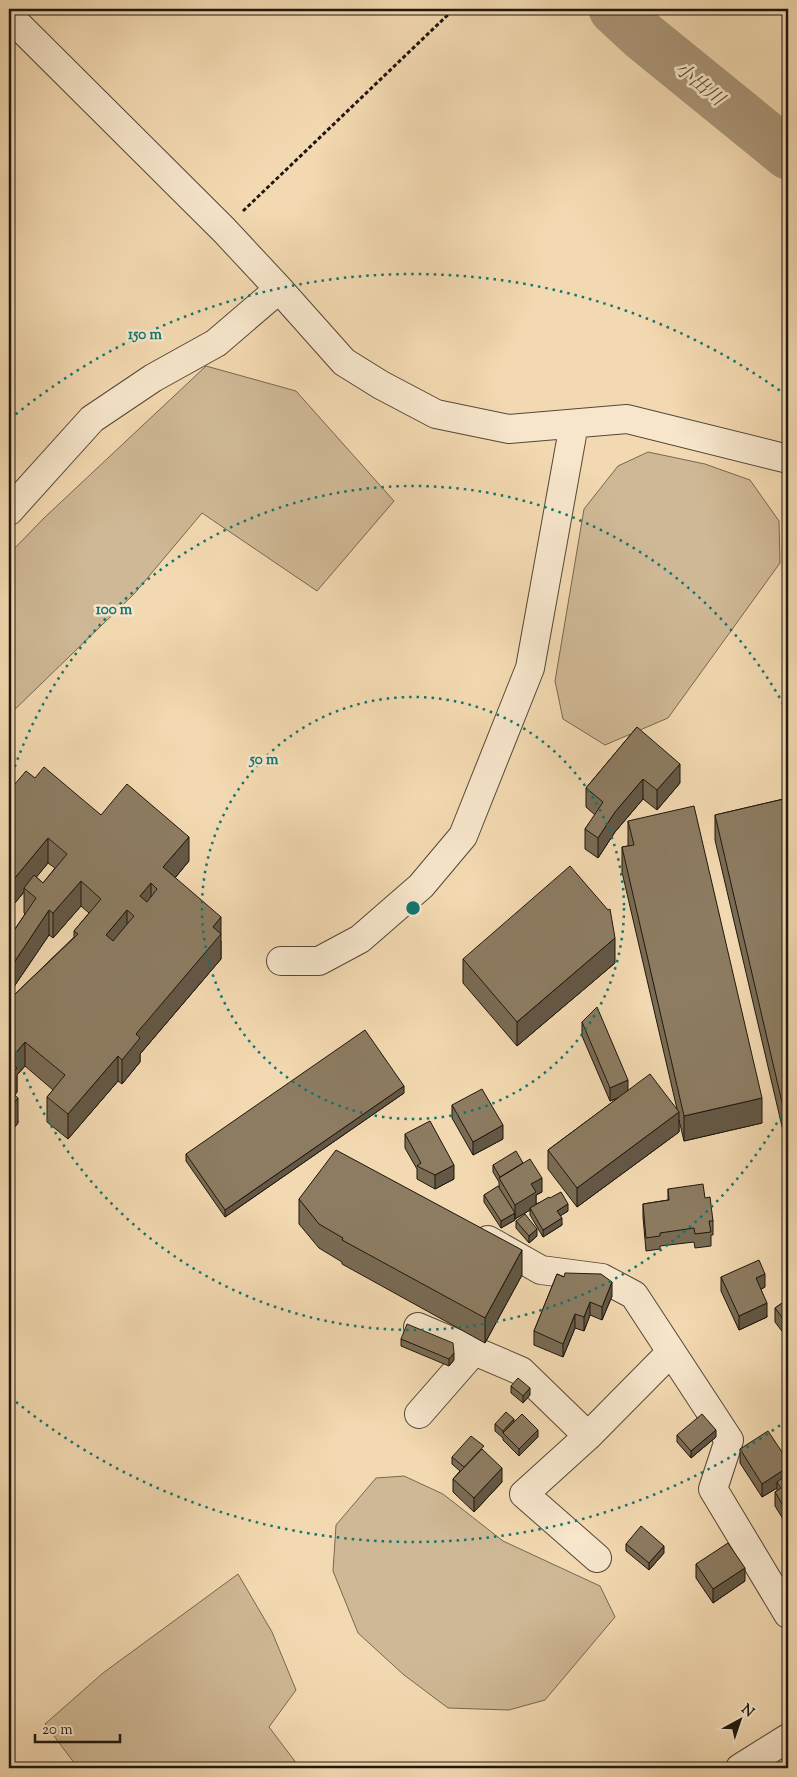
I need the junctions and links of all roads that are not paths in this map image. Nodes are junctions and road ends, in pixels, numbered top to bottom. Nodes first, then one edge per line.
1 (9, 16) edge
2 (279, 289) junction
3 (574, 424) junction
4 (788, 459) edge
5 (9, 511) edge
6 (281, 961) dead end
7 (464, 1226) edge
8 (418, 1328) edge
9 (474, 1351) junction
10 (671, 1352) junction
11 (420, 1414) dead end
12 (588, 1436) junction
13 (597, 1558) dead end
14 (788, 1614) edge
15 (788, 1738) edge
16 (740, 1768) edge

1 - 2 street
2 - 3 street
2 - 5 street
3 - 4 street
3 - 6 street
7 - 10 street
8 - 9 street
9 - 11 street
9 - 12 street
10 - 12 street
10 - 14 street
12 - 13 street
15 - 16 street

